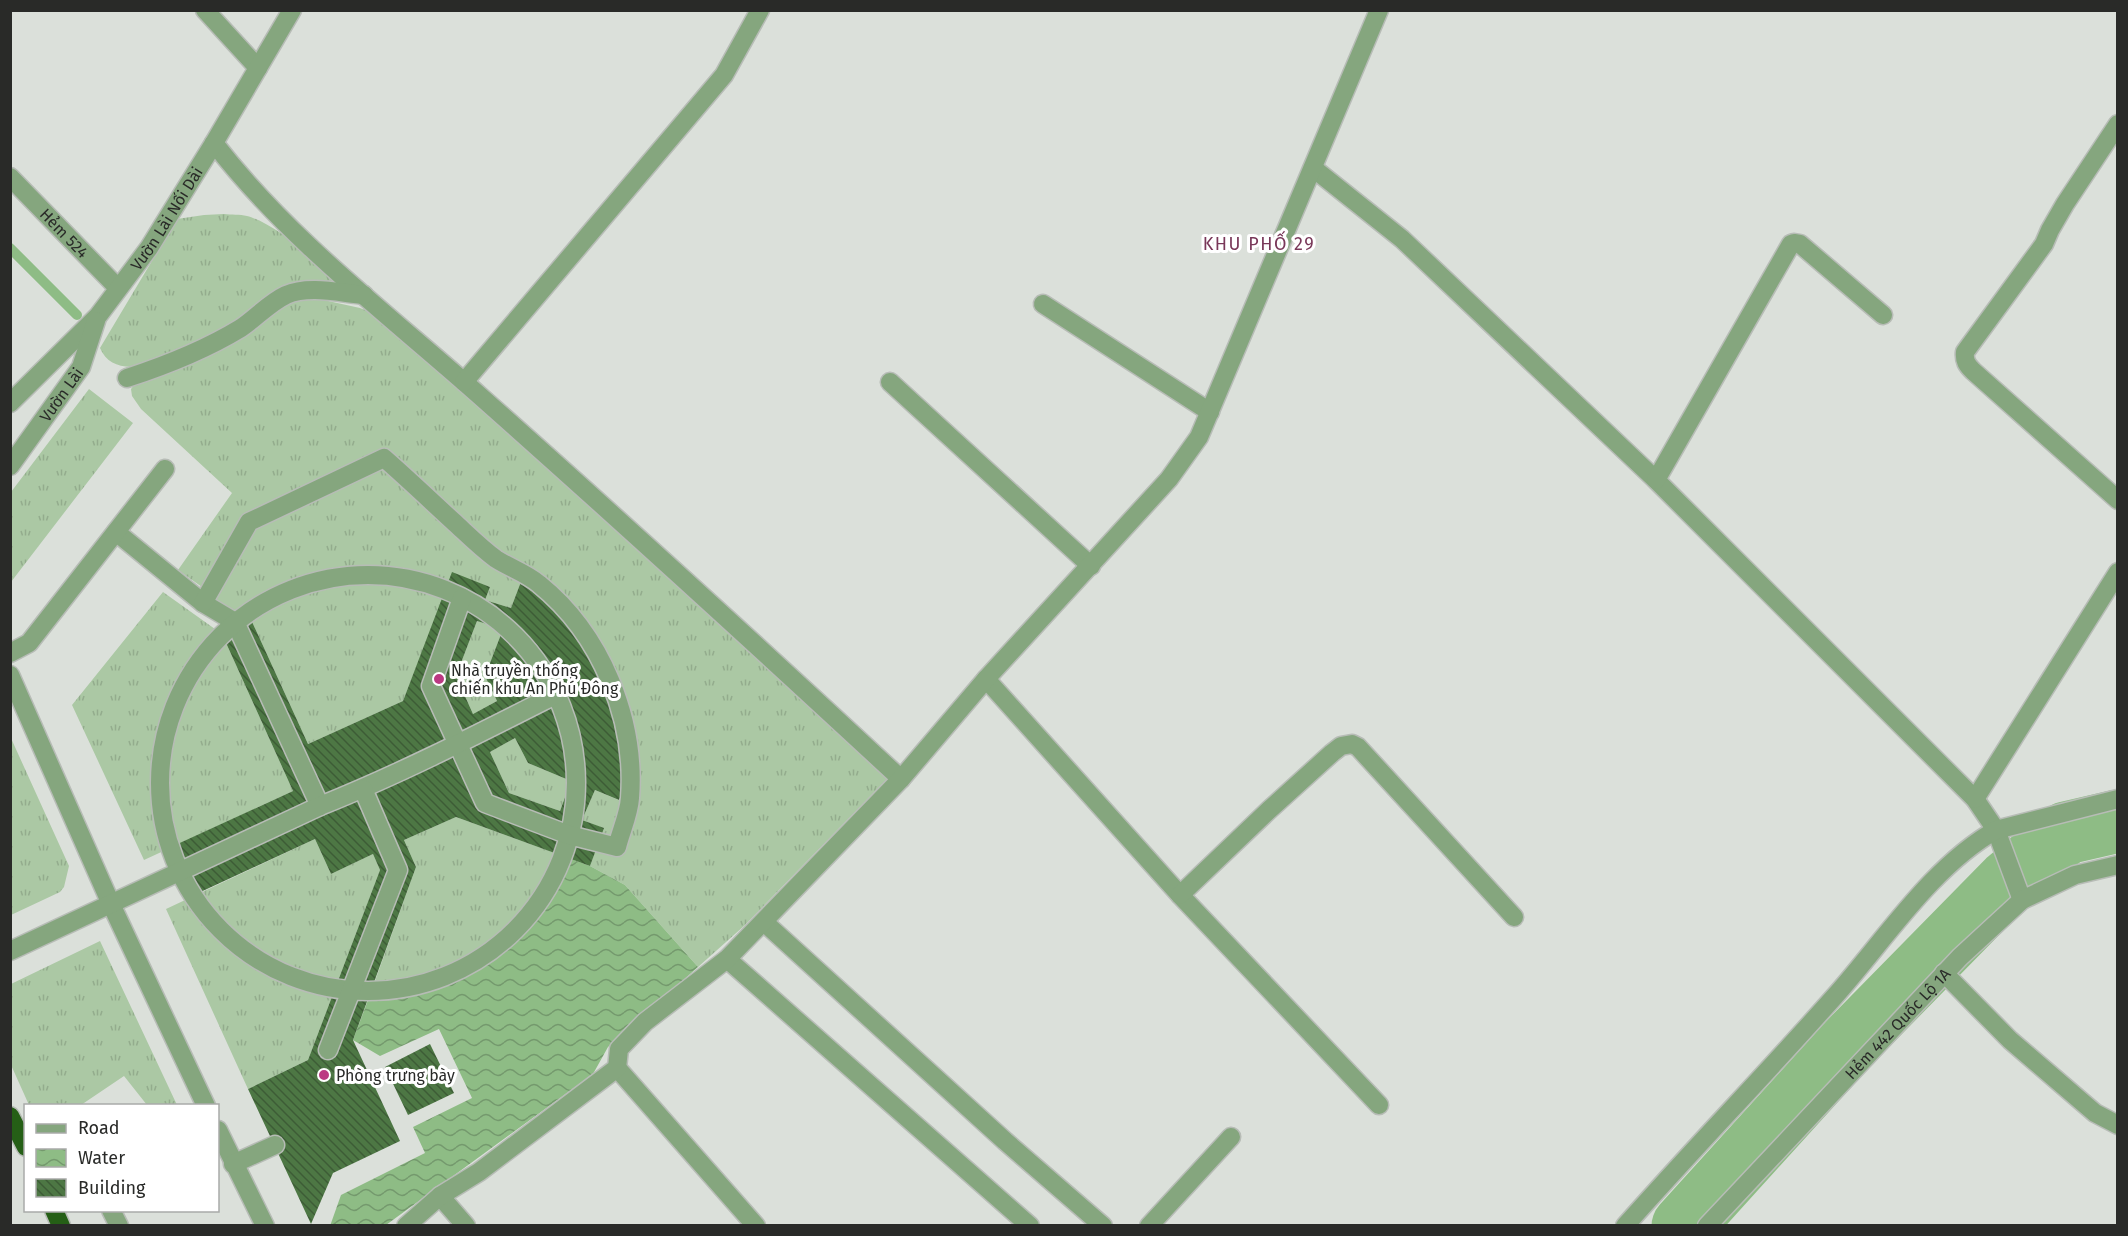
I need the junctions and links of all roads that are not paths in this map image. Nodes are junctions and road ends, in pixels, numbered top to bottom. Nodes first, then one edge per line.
1 (205, 10) edge
2 (292, 10) edge
3 (760, 10) edge
4 (1379, 10) edge
5 (258, 68) junction
6 (2118, 124) edge
7 (214, 144) junction
8 (1313, 168) junction
9 (10, 177) edge
10 (118, 288) junction
11 (364, 295) junction
12 (1043, 304) dead end
13 (1883, 315) dead end
14 (98, 316) junction
15 (127, 378) dead end
16 (464, 382) junction
17 (890, 382) dead end
18 (10, 403) edge
19 (1210, 412) junction
20 (10, 466) edge
21 (165, 469) dead end
22 (1656, 480) junction
23 (2118, 500) edge
24 (116, 532) junction
25 (1091, 566) junction
26 (2118, 572) edge
27 (462, 598) junction
28 (203, 603) junction
29 (236, 622) junction
30 (10, 653) edge
31 (10, 675) edge
32 (986, 679) junction
33 (555, 695) junction
34 (458, 745) junction
35 (902, 779) junction
36 (363, 789) junction
37 (1975, 799) junction
38 (2118, 799) edge
39 (320, 806) junction
40 (1996, 830) junction
41 (569, 835) junction
42 (2118, 865) edge
43 (180, 872) junction
44 (2016, 885) junction
45 (1180, 896) junction
46 (111, 904) junction
47 (1514, 917) dead end
48 (765, 922) junction
49 (10, 951) edge
50 (727, 959) junction
51 (1944, 973) junction
52 (351, 991) junction
53 (328, 1050) dead end
54 (617, 1068) junction
55 (205, 1104) edge
56 (1379, 1104) dead end
57 (10, 1116) edge
58 (2118, 1125) edge
59 (219, 1132) edge
60 (1231, 1137) dead end
61 (24, 1143) edge
62 (275, 1145) dead end
63 (234, 1164) junction
64 (440, 1196) junction
65 (55, 1212) edge
66 (112, 1212) edge
67 (61, 1226) edge
68 (119, 1226) edge
69 (265, 1226) edge
70 (406, 1226) edge
71 (466, 1226) edge
72 (756, 1226) edge
73 (1030, 1226) edge
74 (1103, 1226) edge
75 (1149, 1226) edge
76 (1625, 1226) edge
77 (1707, 1226) edge

1 - 5 street
2 - 5 street, Vườn Lài Nối Dài
3 - 16 street
4 - 8 street
5 - 7 street, Vườn Lài Nối Dài
6 - 23 street
7 - 10 street, Vườn Lài Nối Dài
7 - 11 street
8 - 19 street
8 - 22 street
9 - 10 street, Hẻm 524
10 - 14 street, Vườn Lài Nối Dài
11 - 15 street
11 - 16 street
12 - 19 street
13 - 22 street
14 - 18 street, Vườn Lài Nối Dài
14 - 20 street, Vườn Lài
16 - 35 street
17 - 25 street
19 - 25 street
21 - 24 street
22 - 37 street
24 - 28 street
24 - 30 street
25 - 32 street
26 - 37 street
27 - 29 street
27 - 33 street
27 - 34 street
28 - 29 street
28 - 41 street
29 - 39 street
29 - 43 street
31 - 46 street
32 - 35 street
32 - 45 street
33 - 34 street
33 - 41 street
34 - 36 street
34 - 41 street
35 - 48 street
36 - 39 street
36 - 52 street
37 - 40 street
38 - 40 street
39 - 43 street
40 - 44 street
40 - 76 street
41 - 52 street
42 - 44 street, Hẻm 442 Quốc Lộ 1A
43 - 46 street
43 - 52 street
44 - 51 street, Hẻm 442 Quốc Lộ 1A
45 - 47 street
45 - 56 street
46 - 49 street
46 - 55 street
48 - 50 street
48 - 74 street
50 - 54 street
50 - 73 street
51 - 58 street
51 - 77 street, Hẻm 442 Quốc Lộ 1A
52 - 53 street
54 - 64 street
54 - 72 street
57 - 61 highway
59 - 63 street
60 - 75 street
62 - 63 street
63 - 69 street
64 - 70 street
64 - 71 street
65 - 67 highway
66 - 68 street

